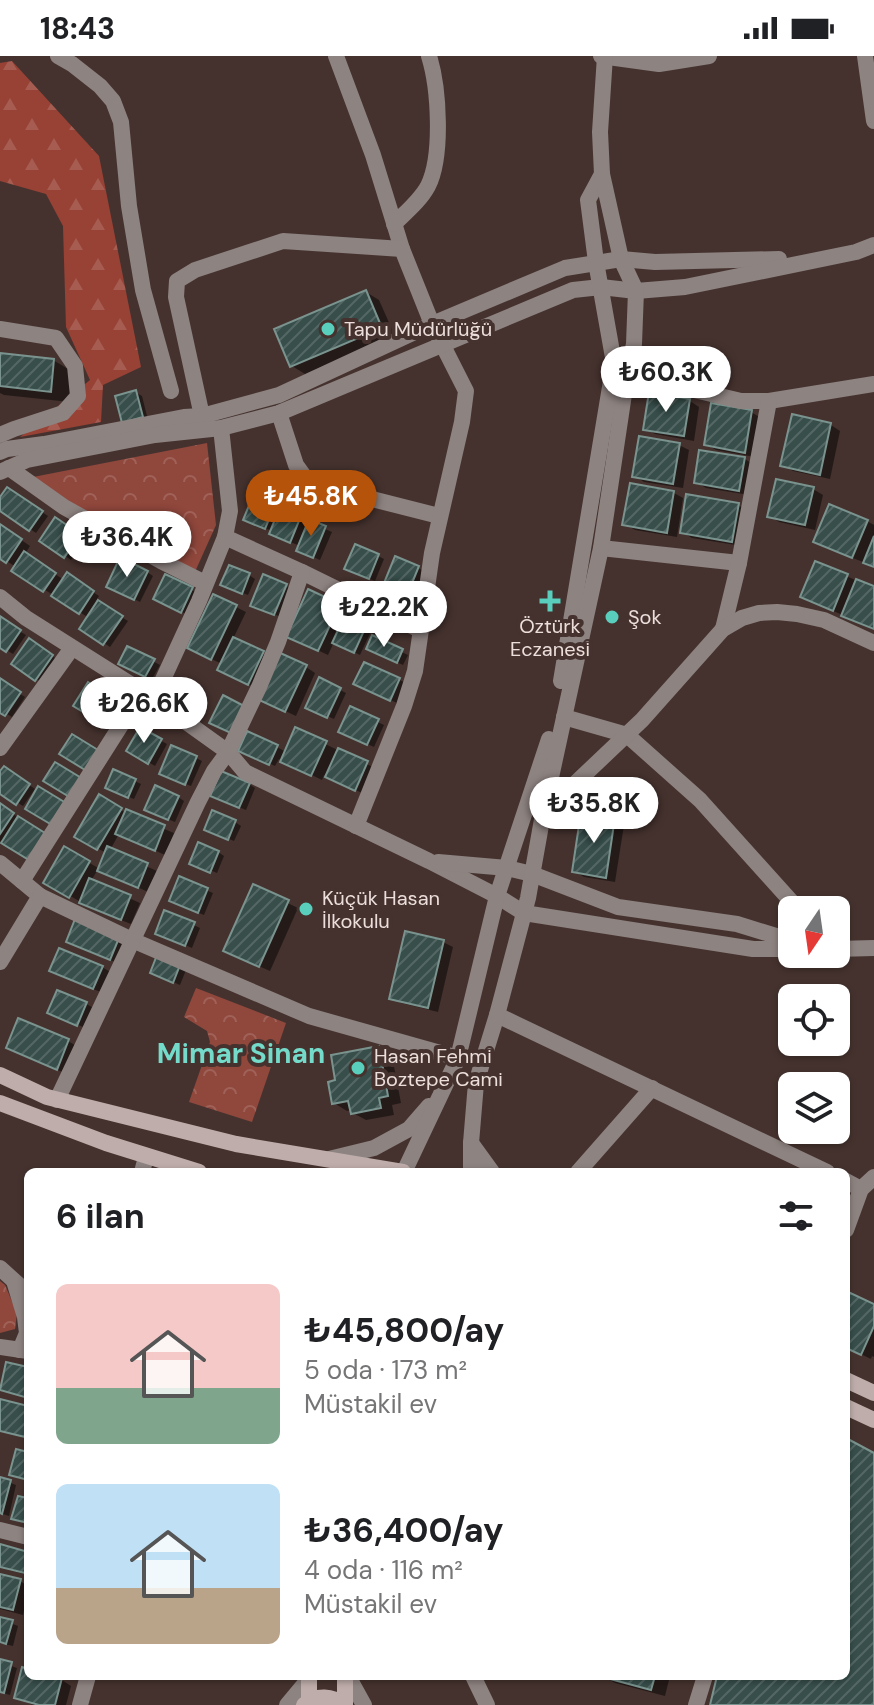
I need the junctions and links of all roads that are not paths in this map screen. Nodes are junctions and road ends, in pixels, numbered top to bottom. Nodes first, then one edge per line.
1 (89, 56) edge
2 (336, 56) edge
3 (429, 56) edge
4 (604, 56) edge
5 (709, 56) edge
6 (865, 56) edge
7 (65, 60) edge
8 (874, 121) edge
9 (602, 174) junction
10 (394, 224) junction
11 (874, 245) edge
12 (402, 249) junction
13 (856, 252) junction
14 (621, 259) junction
15 (596, 262) junction
16 (601, 287) junction
17 (636, 291) junction
18 (432, 324) junction
19 (0, 329) edge
20 (443, 343) junction
21 (627, 374) junction
22 (874, 384) edge
23 (171, 391) dead end
24 (769, 401) junction
25 (279, 413) junction
26 (202, 416) junction
27 (221, 428) junction
28 (0, 435) edge
29 (0, 452) edge
30 (4, 470) edge
31 (439, 516) junction
32 (225, 537) junction
33 (601, 548) junction
34 (739, 563) junction
35 (302, 572) junction
36 (205, 583) junction
37 (0, 597) edge
38 (723, 629) junction
39 (420, 630) junction
40 (874, 643) edge
41 (72, 648) junction
42 (148, 695) junction
43 (564, 717) junction
44 (627, 735) junction
45 (1, 743) edge
46 (228, 752) junction
47 (543, 814) junction
48 (356, 826) junction
49 (429, 861) junction
50 (0, 863) edge
51 (507, 868) junction
52 (532, 874) junction
53 (22, 881) junction
54 (40, 896) junction
55 (497, 896) junction
56 (786, 896) edge
57 (524, 913) junction
58 (778, 937) edge
59 (132, 940) junction
60 (874, 948) edge
61 (778, 949) edge
62 (850, 949) edge
63 (0, 962) edge
64 (497, 1015) junction
65 (458, 1058) junction
66 (0, 1075) edge
67 (448, 1083) junction
68 (652, 1088) junction
69 (57, 1100) junction
70 (0, 1103) edge
71 (471, 1143) junction
72 (328, 1159) junction
73 (144, 1164) edge
74 (172, 1168) edge
75 (380, 1168) edge
76 (405, 1168) edge
77 (471, 1168) edge
78 (489, 1168) edge
79 (582, 1168) edge
80 (819, 1168) edge
81 (860, 1182) edge
82 (850, 1216) edge
83 (0, 1268) edge
84 (14, 1281) junction
85 (24, 1290) edge
86 (24, 1314) edge
87 (0, 1347) edge
88 (24, 1351) edge
89 (850, 1382) edge
90 (874, 1393) edge
91 (850, 1409) edge
92 (874, 1420) edge
93 (0, 1530) edge
94 (24, 1536) edge
95 (87, 1680) edge
96 (307, 1680) edge
97 (308, 1680) edge
98 (346, 1680) edge
99 (348, 1680) edge
100 (475, 1680) edge
101 (704, 1680) edge
102 (307, 1703) edge
103 (80, 1705) edge
104 (287, 1705) edge
105 (345, 1705) edge
106 (364, 1705) edge
107 (487, 1705) edge
108 (696, 1705) edge

1 - 7 street
2 - 10 street
3 - 10 street
4 - 5 street
4 - 9 street
6 - 8 street
7 - 23 street
9 - 14 street
9 - 15 street
10 - 12 street
11 - 13 street
12 - 18 street
12 - 26 street
13 - 14 street
13 - 17 street
14 - 15 street
14 - 17 street
15 - 16 street
15 - 18 street
16 - 17 street
16 - 20 street
16 - 51 street
17 - 21 street
18 - 20 street
18 - 26 street
19 - 28 street
20 - 25 street
20 - 31 street
21 - 24 street
21 - 33 street
22 - 24 street
24 - 34 street
25 - 27 street
25 - 31 street
26 - 29 street
27 - 30 street
27 - 32 street
30 - 36 street
31 - 39 street
32 - 35 street
32 - 36 street
33 - 34 street
33 - 43 street
34 - 38 street
35 - 39 street
35 - 46 street
36 - 42 street
37 - 41 street
38 - 40 street
38 - 44 street
39 - 48 street
41 - 42 street
41 - 45 street
42 - 46 street
42 - 53 street
43 - 44 street
43 - 47 street
44 - 47 street
44 - 56 street
46 - 48 street
46 - 59 street
47 - 52 street
48 - 49 street
49 - 51 street
49 - 55 street
50 - 53 street
51 - 52 street
51 - 55 street
52 - 57 street
52 - 58 street
53 - 54 street
54 - 59 street
54 - 63 street
55 - 57 street
55 - 65 street
57 - 61 street
57 - 64 street
59 - 65 street
59 - 69 street
60 - 62 street
64 - 68 street
64 - 71 street
65 - 67 street
66 - 69 main road
67 - 72 street
67 - 76 street
68 - 79 street
68 - 80 street
69 - 72 main road
70 - 73 main road
71 - 77 street
71 - 78 street
72 - 75 main road
73 - 74 main road
81 - 82 street
83 - 84 street
84 - 85 street
84 - 86 street
87 - 88 street
89 - 90 main road
91 - 92 main road
93 - 94 street
95 - 103 street
96 - 104 street
97 - 102 main road
98 - 105 main road
99 - 106 street
100 - 107 street
101 - 108 street
102 - 105 main road

